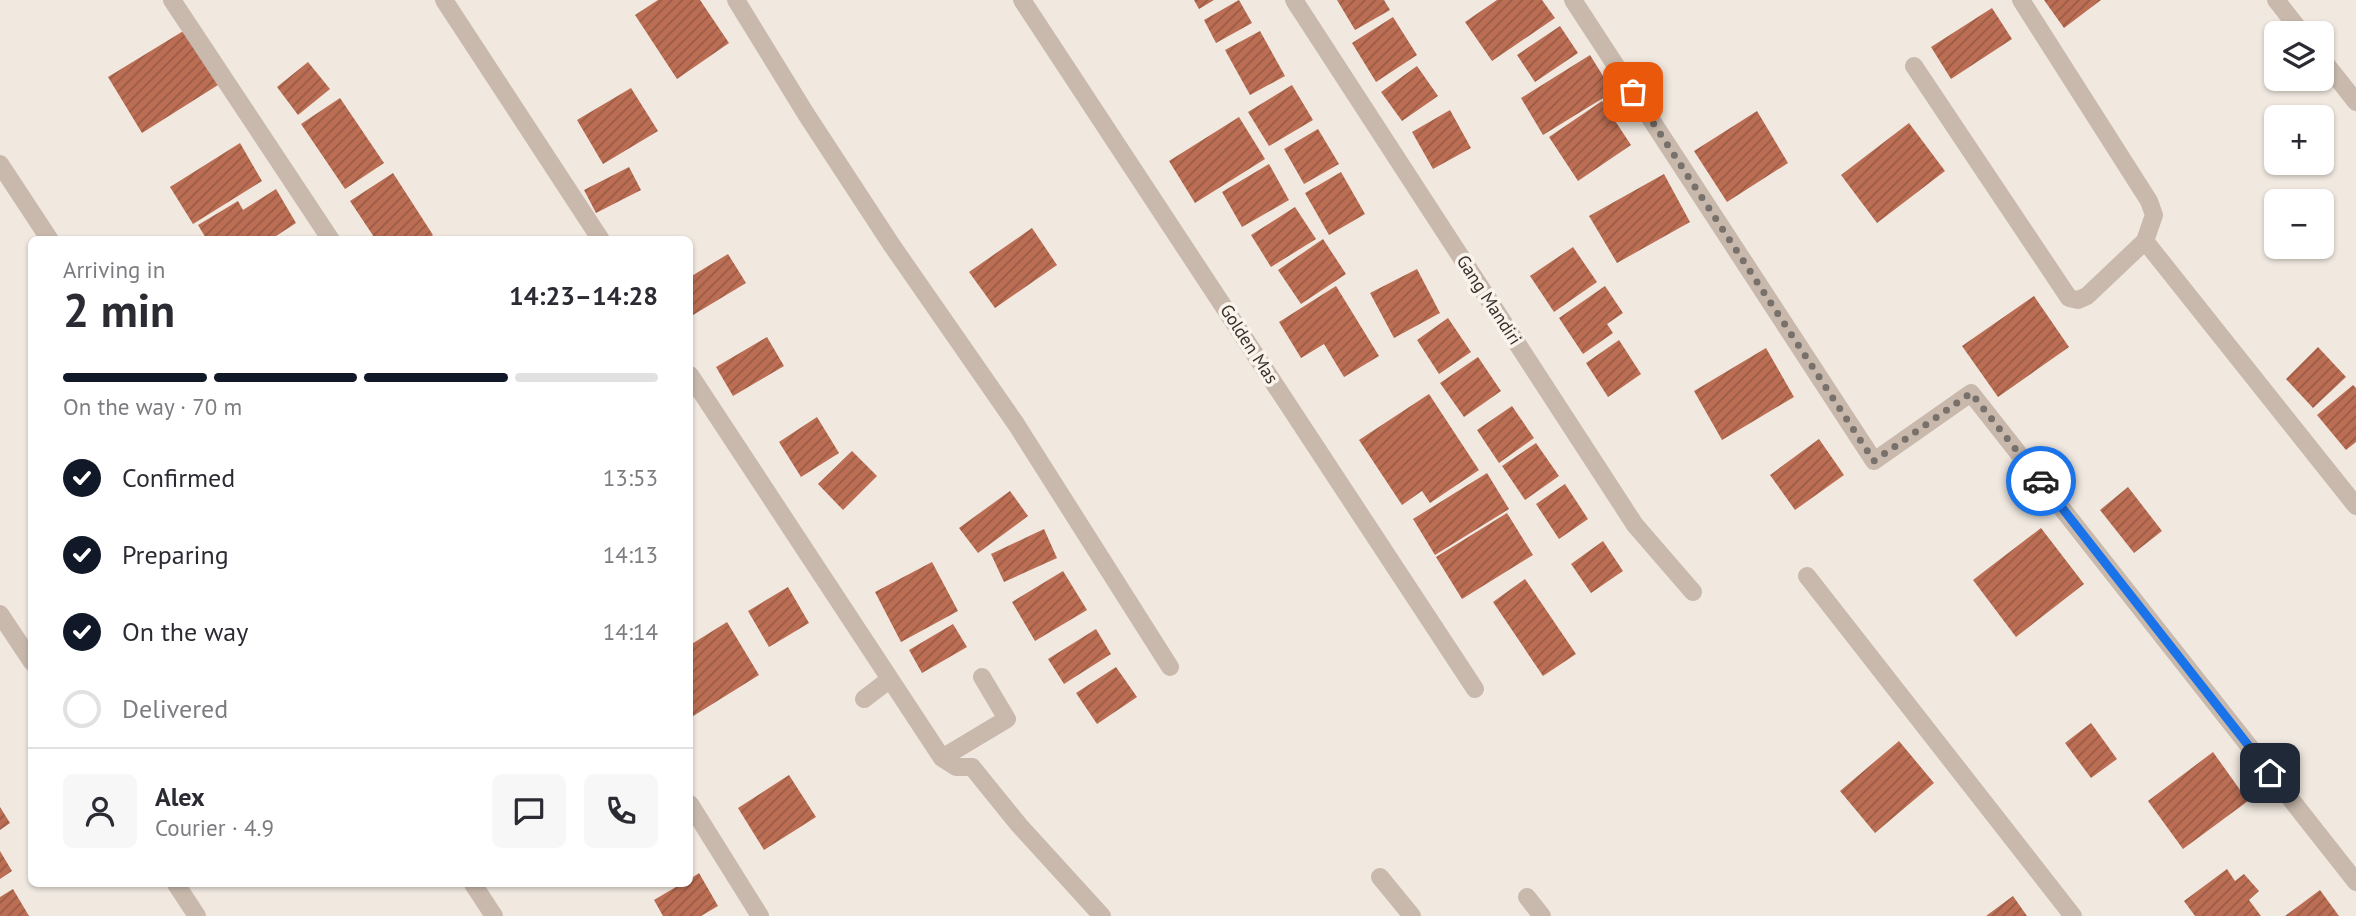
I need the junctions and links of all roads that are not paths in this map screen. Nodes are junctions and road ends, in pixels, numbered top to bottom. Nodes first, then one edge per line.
1 (172, 0) edge
2 (444, 0) edge
3 (736, 0) edge
4 (1022, 0) edge
5 (1294, 0) edge
6 (1573, 0) edge
7 (2021, 0) edge
8 (2276, 0) edge
9 (2293, 21) edge
10 (1914, 66) dead end
11 (2334, 74) edge
12 (2356, 102) edge
13 (0, 163) edge
14 (47, 236) edge
15 (328, 236) edge
16 (598, 236) edge
17 (2145, 241) junction
18 (693, 380) edge
19 (2356, 506) edge
20 (1807, 576) dead end
21 (1693, 592) dead end
22 (0, 614) edge
23 (28, 656) edge
24 (1170, 667) dead end
25 (982, 677) dead end
26 (889, 680) junction
27 (1475, 689) dead end
28 (864, 699) dead end
29 (942, 758) junction
30 (693, 809) edge
31 (1380, 877) dead end
32 (2356, 882) edge
33 (178, 887) edge
34 (475, 887) edge
35 (1527, 897) dead end
36 (197, 916) edge
37 (495, 916) edge
38 (760, 916) edge
39 (1102, 916) edge
40 (1412, 916) edge
41 (1542, 916) edge
42 (2073, 916) edge

1 - 15 street
2 - 16 street
3 - 24 street
4 - 27 street, Golden Mas
5 - 21 street, Gang Mandiri
6 - 32 street
7 - 17 street
8 - 9 street
10 - 17 street
11 - 12 street
13 - 14 street
17 - 19 street
18 - 26 street
20 - 42 street
22 - 23 street
25 - 29 street
26 - 28 street
26 - 29 street
29 - 39 street
30 - 38 street
31 - 40 street
33 - 36 street
34 - 37 street
35 - 41 street

